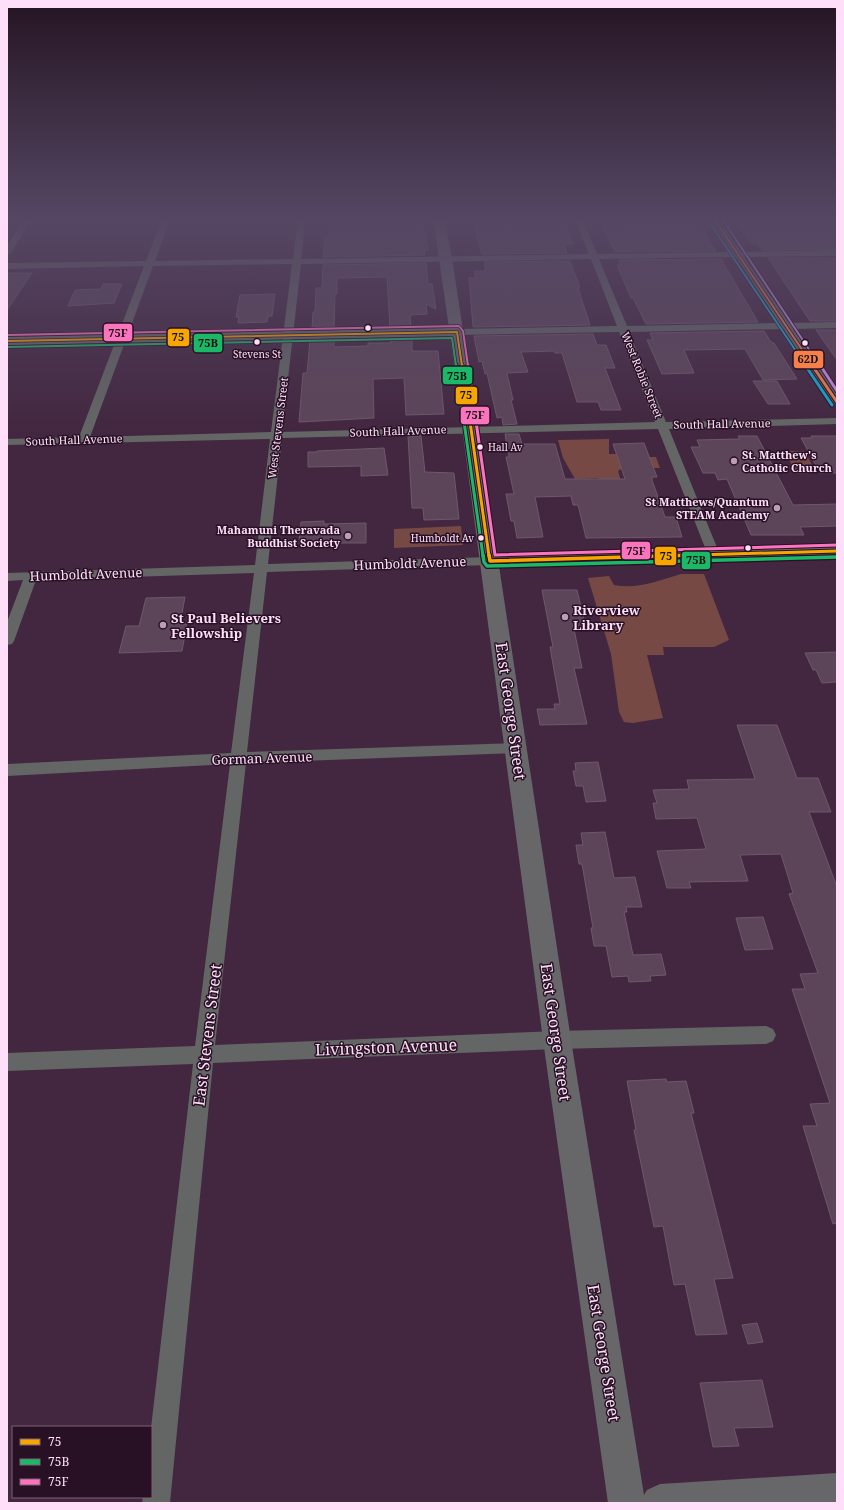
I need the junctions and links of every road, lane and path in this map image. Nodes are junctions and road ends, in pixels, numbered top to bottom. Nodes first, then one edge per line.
1 (141, 287) edge
2 (293, 287) edge
3 (450, 287) edge
4 (607, 287) edge
5 (760, 287) edge
6 (837, 325) edge
7 (785, 326) junction
8 (623, 329) junction
9 (457, 332) junction
10 (288, 336) junction
11 (120, 339) junction
12 (7, 342) edge
13 (837, 402) edge
14 (837, 421) edge
15 (662, 425) junction
16 (470, 429) junction
17 (277, 434) junction
18 (84, 440) junction
19 (7, 442) edge
20 (837, 552) edge
21 (714, 555) junction
22 (490, 561) junction
23 (262, 568) junction
24 (31, 576) junction
25 (7, 577) edge
26 (7, 641) edge
27 (516, 748) junction
28 (240, 758) junction
29 (7, 770) edge
30 (766, 1035) dead end
31 (557, 1040) junction
32 (204, 1054) junction
33 (7, 1062) edge
34 (837, 1492) edge
35 (156, 1503) edge
36 (627, 1503) edge
37 (660, 1503) edge

1 - 11 street
2 - 10 street, West Stevens Street
3 - 9 street, East George Street
4 - 8 street, West Robie Street
5 - 7 street
6 - 7 street
7 - 8 street
7 - 13 street
8 - 9 street
8 - 15 street, West Robie Street
9 - 10 street
9 - 16 street, East George Street
10 - 11 street
10 - 17 street, West Stevens Street
11 - 12 street
11 - 18 street
14 - 15 street, South Hall Avenue
15 - 16 street, South Hall Avenue
15 - 21 street, West Robie Street
16 - 17 street, South Hall Avenue
16 - 22 street, East George Street
17 - 18 street, South Hall Avenue
17 - 23 street, West Stevens Street
18 - 19 street, South Hall Avenue
20 - 21 street, Humboldt Avenue
21 - 22 street, Humboldt Avenue
22 - 23 street, Humboldt Avenue
22 - 27 street, East George Street
23 - 24 street, Humboldt Avenue
23 - 28 street, East Stevens Street
24 - 25 street, Humboldt Avenue
24 - 26 street
27 - 28 street, Gorman Avenue
27 - 31 street, East George Street
28 - 29 street, Gorman Avenue
28 - 32 street, East Stevens Street
30 - 31 street, Livingston Avenue
31 - 32 street, Livingston Avenue
31 - 36 street, East George Street
32 - 33 street, Livingston Avenue
32 - 35 street, East Stevens Street
34 - 37 street

